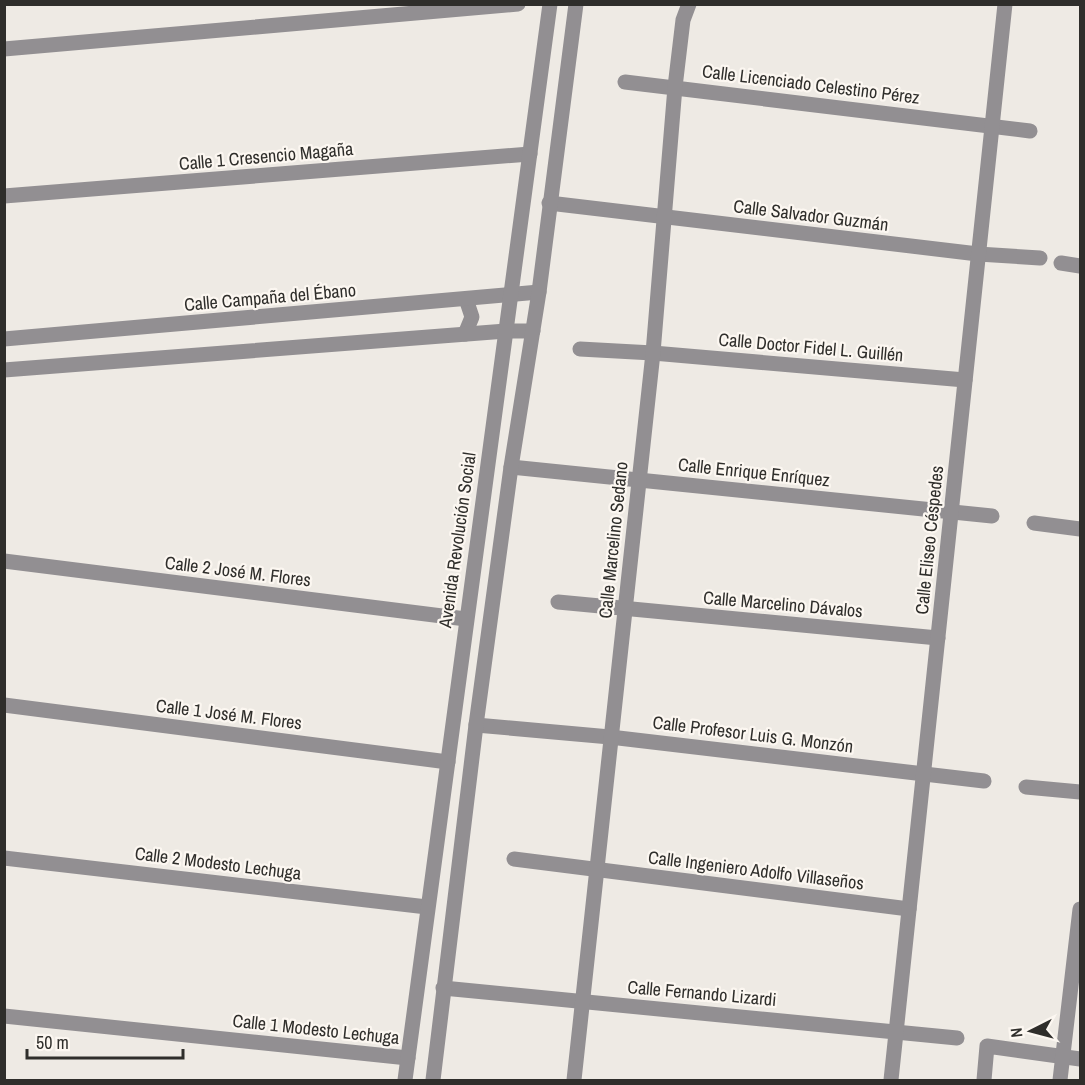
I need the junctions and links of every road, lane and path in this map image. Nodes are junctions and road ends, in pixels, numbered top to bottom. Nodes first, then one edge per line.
1 (518, 4) edge
2 (550, 4) edge
3 (576, 4) edge
4 (690, 4) edge
5 (1005, 4) edge
6 (4, 49) edge
7 (625, 81) dead end
8 (675, 87) junction
9 (992, 127) junction
10 (1030, 131) dead end
11 (530, 154) junction
12 (4, 196) edge
13 (549, 203) junction
14 (666, 217) junction
15 (978, 254) junction
16 (1041, 258) dead end
17 (1061, 263) dead end
18 (1080, 266) edge
19 (539, 292) junction
20 (511, 294) junction
21 (466, 299) junction
22 (506, 331) junction
23 (533, 332) junction
24 (465, 334) junction
25 (4, 339) edge
26 (580, 349) dead end
27 (653, 353) junction
28 (4, 370) edge
29 (965, 380) junction
30 (511, 467) junction
31 (639, 481) junction
32 (951, 511) junction
33 (992, 516) dead end
34 (1034, 522) dead end
35 (1080, 529) edge
36 (4, 561) edge
37 (558, 602) dead end
38 (625, 609) junction
39 (466, 619) junction
40 (938, 638) junction
41 (4, 705) edge
42 (477, 725) junction
43 (610, 737) junction
44 (448, 762) junction
45 (923, 774) junction
46 (984, 781) dead end
47 (1026, 787) dead end
48 (1080, 792) edge
49 (4, 858) edge
50 (514, 859) dead end
51 (598, 870) junction
52 (427, 907) junction
53 (909, 909) junction
54 (1080, 909) edge
55 (1079, 929) edge
56 (443, 988) junction
57 (583, 1001) junction
58 (4, 1016) edge
59 (897, 1031) junction
60 (957, 1038) dead end
61 (1062, 1057) junction
62 (408, 1058) junction
63 (1080, 1059) edge
64 (405, 1080) edge
65 (433, 1080) edge
66 (574, 1080) edge
67 (891, 1080) edge
68 (984, 1080) edge
69 (1060, 1080) edge

1 - 6 street
2 - 11 street, Avenida Revolución Social
3 - 13 street
4 - 8 street, Calle Marcelino Sedano
5 - 9 street, Calle Eliseo Céspedes
7 - 8 street, Calle Licenciado Celestino Pérez
8 - 9 street, Calle Licenciado Celestino Pérez
8 - 14 street, Calle Marcelino Sedano
9 - 10 street, Calle Licenciado Celestino Pérez
9 - 15 street, Calle Eliseo Céspedes
11 - 12 street, Calle 1 Cresencio Magaña
11 - 20 street, Avenida Revolución Social
13 - 14 street, Calle Salvador Guzmán
13 - 19 street
14 - 15 street, Calle Salvador Guzmán
14 - 27 street, Calle Marcelino Sedano
15 - 16 street, Calle Salvador Guzmán
15 - 29 street, Calle Eliseo Céspedes
17 - 18 street
19 - 20 street, Calle Campaña del Ébano
19 - 23 street
20 - 21 street, Calle Campaña del Ébano
20 - 22 street, Avenida Revolución Social
21 - 24 street
21 - 25 street, Calle Campaña del Ébano
22 - 23 street
22 - 24 street
22 - 39 street, Avenida Revolución Social
23 - 30 street
24 - 28 street
26 - 27 street, Calle Doctor Fidel L. Guillén
27 - 29 street, Calle Doctor Fidel L. Guillén
27 - 31 street, Calle Marcelino Sedano
29 - 32 street, Calle Eliseo Céspedes
30 - 31 street, Calle Enrique Enríquez
30 - 42 street
31 - 32 street, Calle Enrique Enríquez
31 - 38 street, Calle Marcelino Sedano
32 - 33 street, Calle Enrique Enríquez
32 - 40 street, Calle Eliseo Céspedes
34 - 35 street
36 - 39 street, Calle 2 José M. Flores
37 - 38 street, Calle Marcelino Dávalos
38 - 40 street, Calle Marcelino Dávalos
38 - 43 street, Calle Marcelino Sedano
39 - 44 street, Avenida Revolución Social
40 - 45 street, Calle Eliseo Céspedes
41 - 44 street, Calle 1 José M. Flores
42 - 43 street, Calle Profesor Luis G. Monzón
42 - 56 street
43 - 45 street, Calle Profesor Luis G. Monzón
43 - 51 street, Calle Marcelino Sedano
44 - 52 street, Avenida Revolución Social
45 - 46 street, Calle Profesor Luis G. Monzón
45 - 53 street, Calle Eliseo Céspedes
47 - 48 street
49 - 52 street, Calle 2 Modesto Lechuga
50 - 51 street, Calle Ingeniero Adolfo Villaseños
51 - 53 street, Calle Ingeniero Adolfo Villaseños
51 - 57 street, Calle Marcelino Sedano
52 - 62 street, Avenida Revolución Social
53 - 59 street, Calle Eliseo Céspedes
54 - 55 street
55 - 61 street
56 - 57 street, Calle Fernando Lizardi
56 - 65 street
57 - 59 street, Calle Fernando Lizardi
57 - 66 street, Calle Marcelino Sedano
58 - 62 street, Calle 1 Modesto Lechuga
59 - 60 street, Calle Fernando Lizardi
59 - 67 street, Calle Eliseo Céspedes
61 - 63 street
61 - 68 street
61 - 69 street
62 - 64 street, Avenida Revolución Social

